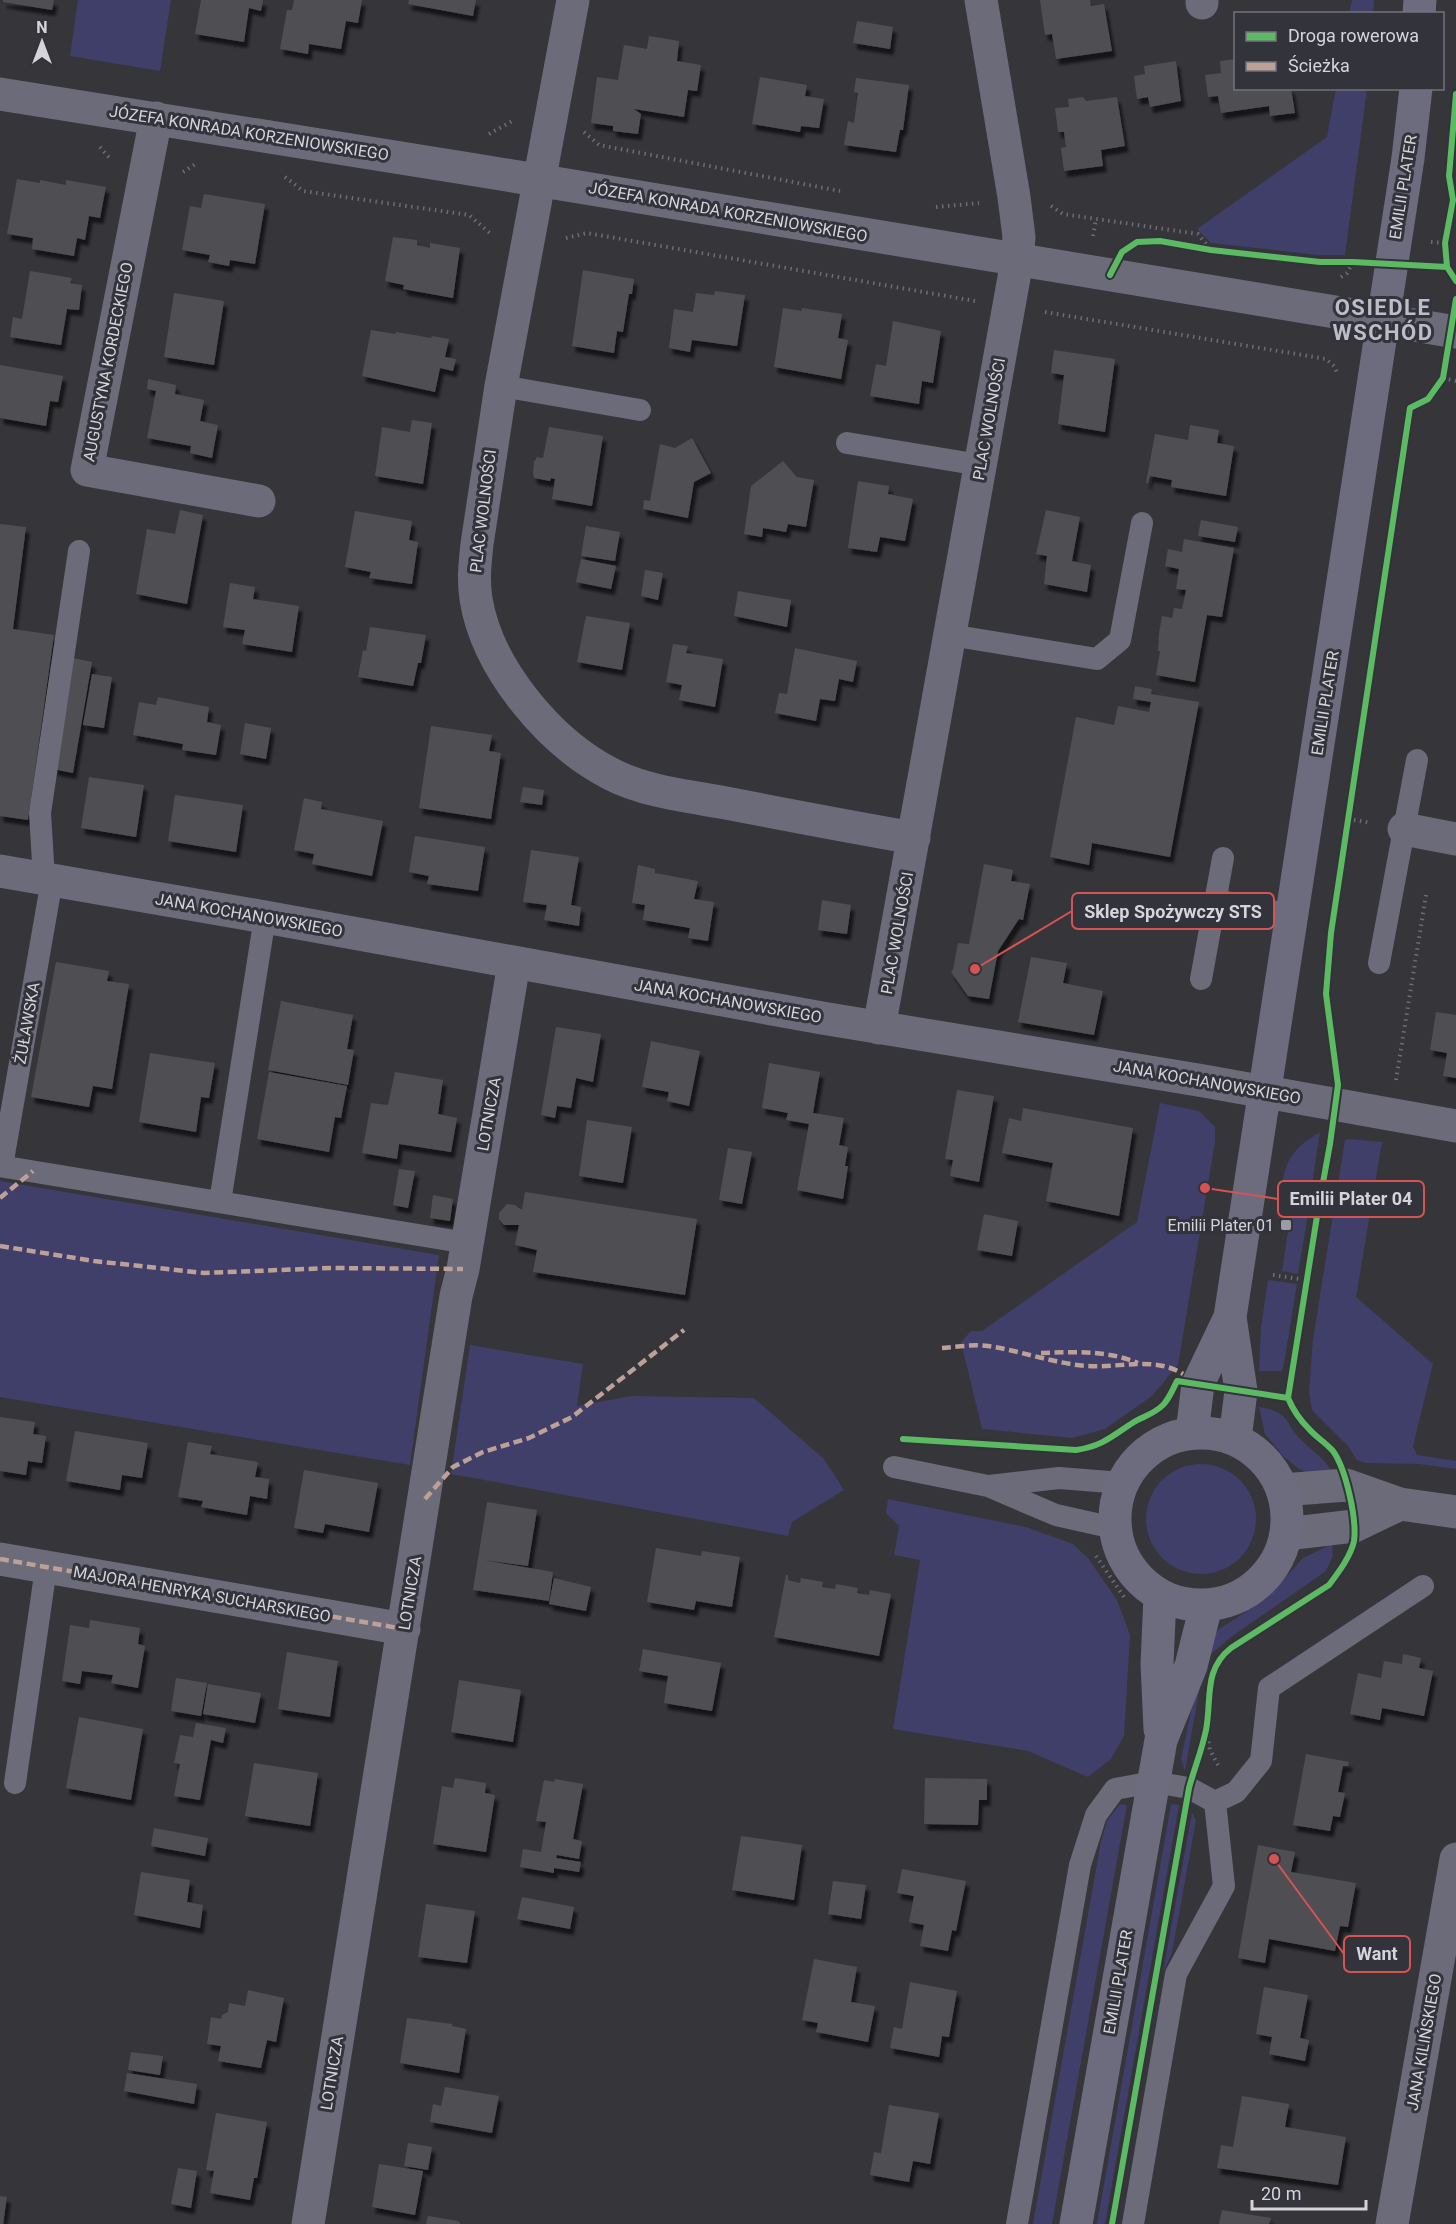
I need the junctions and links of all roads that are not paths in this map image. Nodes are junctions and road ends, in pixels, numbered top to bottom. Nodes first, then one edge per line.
1 (573, 0) edge
2 (981, 0) edge
3 (1416, 90) edge
4 (0, 94) edge
5 (156, 118) junction
6 (539, 180) junction
7 (1017, 261) junction
8 (1383, 319) junction
9 (1456, 332) edge
10 (501, 386) junction
11 (640, 410) dead end
12 (847, 443) dead end
13 (980, 465) junction
14 (259, 501) dead end
15 (1142, 523) dead end
16 (79, 551) dead end
17 (950, 635) junction
18 (1417, 760) dead end
19 (1404, 830) junction
20 (1446, 837) edge
21 (914, 838) junction
22 (1223, 858) dead end
23 (0, 871) edge
24 (48, 879) junction
25 (1216, 900) junction
26 (1292, 915) junction
27 (266, 917) junction
28 (514, 963) junction
29 (1379, 963) dead end
30 (1201, 979) dead end
31 (879, 1028) junction
32 (1265, 1092) junction
33 (1456, 1126) edge
34 (1, 1166) edge
35 (220, 1202) junction
36 (467, 1243) junction
37 (1230, 1317) junction
38 (1192, 1433) junction
39 (1235, 1439) junction
40 (894, 1467) dead end
41 (1122, 1483) junction
42 (988, 1486) junction
43 (1282, 1490) junction
44 (1400, 1504) junction
45 (1456, 1512) edge
46 (1114, 1528) junction
47 (1286, 1534) junction
48 (0, 1559) edge
49 (46, 1568) junction
50 (1423, 1586) dead end
51 (1160, 1596) junction
52 (1206, 1606) junction
53 (404, 1629) junction
54 (1161, 1740) junction
55 (1153, 1782) junction
56 (15, 1783) dead end
57 (1215, 1802) junction
58 (1456, 1859) edge
59 (308, 2224) edge
60 (1017, 2224) edge
61 (1076, 2224) edge
62 (1133, 2224) edge
63 (1392, 2224) edge

1 - 6 street, PLAC WOLNOŚCI
2 - 7 street, PLAC WOLNOŚCI
3 - 8 street, EMILII PLATER
4 - 5 street, JÓZEFA KONRADA KORZENIOWSKIEGO
5 - 6 street, JÓZEFA KONRADA KORZENIOWSKIEGO
5 - 14 street, AUGUSTYNA KORDECKIEGO
6 - 7 street, JÓZEFA KONRADA KORZENIOWSKIEGO
6 - 10 street, PLAC WOLNOŚCI
7 - 8 street, JÓZEFA KONRADA KORZENIOWSKIEGO
7 - 13 street, PLAC WOLNOŚCI
8 - 9 street, JÓZEFA KONRADA KORZENIOWSKIEGO
8 - 26 street, EMILII PLATER
10 - 11 lane
10 - 21 street, PLAC WOLNOŚCI
12 - 13 lane
13 - 17 street, PLAC WOLNOŚCI
15 - 17 lane
16 - 24 lane, ŻUŁAWSKA
17 - 21 street, PLAC WOLNOŚCI
18 - 19 lane
19 - 20 street
19 - 29 lane
21 - 31 street, PLAC WOLNOŚCI
22 - 25 lane
23 - 24 street, JANA KOCHANOWSKIEGO
24 - 27 street, JANA KOCHANOWSKIEGO
24 - 34 lane, ŻUŁAWSKA
25 - 26 lane
25 - 30 lane
26 - 32 street, EMILII PLATER
27 - 28 street, JANA KOCHANOWSKIEGO
27 - 35 lane
28 - 31 street, JANA KOCHANOWSKIEGO
28 - 36 street, LOTNICZA
31 - 32 street, JANA KOCHANOWSKIEGO
32 - 33 street, JANA KOCHANOWSKIEGO
32 - 37 street, EMILII PLATER
34 - 35 lane, ŻUŁAWSKA
35 - 36 lane, ŻUŁAWSKA
36 - 53 street, LOTNICZA
37 - 38 street, EMILII PLATER
37 - 39 street, EMILII PLATER
38 - 39 street
38 - 41 street
39 - 43 street
40 - 42 lane
41 - 42 lane
41 - 46 street
42 - 46 lane
43 - 44 street
43 - 47 street
44 - 45 street
44 - 47 street
46 - 51 street
47 - 52 street
48 - 49 street, MAJORA HENRYKA SUCHARSKIEGO
49 - 53 street, MAJORA HENRYKA SUCHARSKIEGO
49 - 56 lane
50 - 57 lane
51 - 52 street
51 - 54 street, EMILII PLATER
52 - 54 street, EMILII PLATER
53 - 59 street, LOTNICZA
54 - 55 street, EMILII PLATER
55 - 57 lane
55 - 60 lane
55 - 61 street, EMILII PLATER
57 - 62 lane
58 - 63 street, JANA KILIŃSKIEGO

